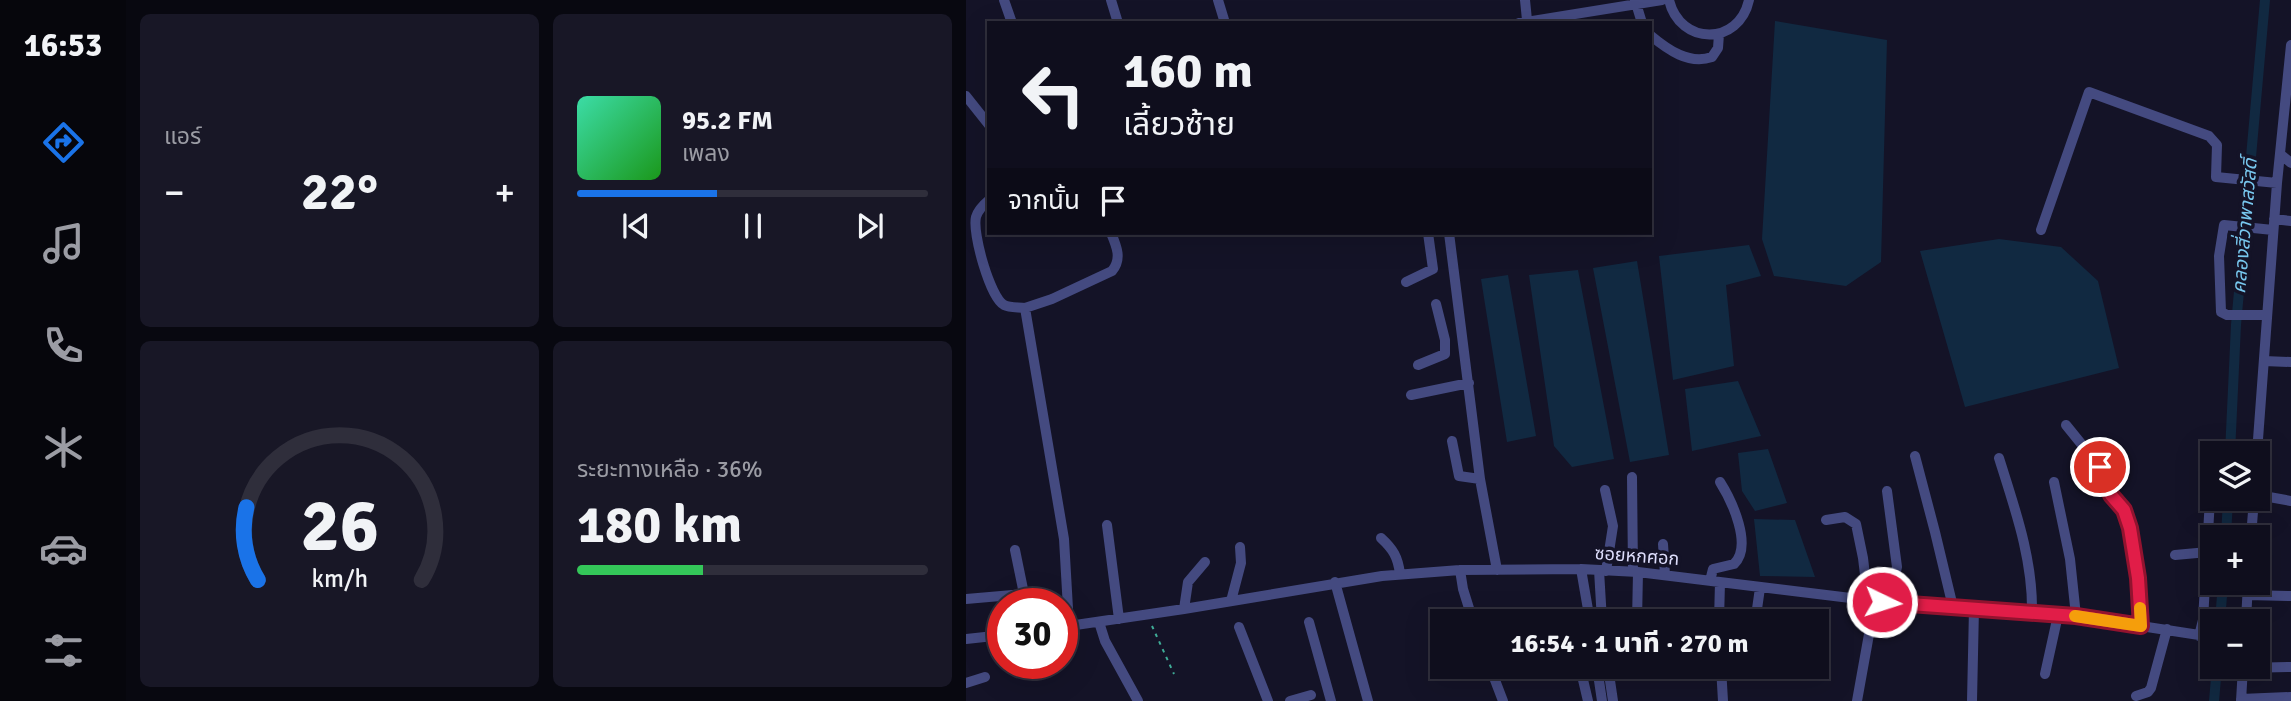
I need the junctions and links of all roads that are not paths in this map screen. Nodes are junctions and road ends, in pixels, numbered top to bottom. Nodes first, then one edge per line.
1 (1004, 0) edge
2 (1111, 0) edge
3 (1218, 0) edge
4 (1525, 0) edge
5 (1662, 0) edge
6 (1669, 0) edge
7 (1749, 0) edge
8 (1636, 1) edge
9 (1011, 21) edge
10 (1117, 21) edge
11 (1224, 21) edge
12 (1523, 21) edge
13 (1641, 21) edge
14 (1719, 34) junction
15 (1652, 37) edge
16 (2291, 44) edge
17 (966, 96) edge
18 (987, 122) edge
19 (2280, 154) junction
20 (2291, 163) edge
21 (2273, 183) junction
22 (987, 202) edge
23 (2291, 221) edge
24 (2274, 224) junction
25 (2041, 230) dead end
26 (1112, 235) edge
27 (1428, 235) edge
28 (1449, 235) edge
29 (1453, 263) junction
30 (1433, 269) junction
31 (1406, 282) dead end
32 (1436, 304) dead end
33 (1025, 308) junction
34 (2261, 315) junction
35 (1464, 338) junction
36 (1445, 340) junction
37 (2264, 361) junction
38 (2291, 362) edge
39 (1418, 365) dead end
40 (1469, 383) junction
41 (1411, 395) dead end
42 (2067, 425) dead end
43 (1452, 441) dead end
44 (2258, 441) edge
45 (1914, 456) dead end
46 (1999, 458) dead end
47 (1632, 477) dead end
48 (1480, 479) junction
49 (1720, 482) dead end
50 (2054, 482) dead end
51 (1605, 490) dead end
52 (1887, 491) dead end
53 (2270, 499) edge
54 (2291, 501) edge
55 (1826, 520) dead end
56 (1107, 525) dead end
57 (1381, 538) dead end
58 (1663, 544) dead end
59 (1240, 547) dead end
60 (1014, 550) dead end
61 (2200, 553) edge
62 (2175, 555) dead end
63 (1205, 562) dead end
64 (1497, 570) junction
65 (1582, 573) junction
66 (1400, 574) junction
67 (1636, 574) junction
68 (1665, 575) junction
69 (1601, 577) junction
70 (1462, 579) junction
71 (1717, 584) junction
72 (1023, 588) edge
73 (1065, 588) edge
74 (1338, 591) junction
75 (1759, 592) junction
76 (2247, 595) joint
77 (2291, 596) edge
78 (966, 599) edge
79 (987, 599) edge
80 (1231, 601) junction
81 (1875, 603) junction
82 (1953, 607) junction
83 (1973, 608) junction
84 (1184, 609) junction
85 (1471, 609) edge
86 (1588, 609) edge
87 (1602, 609) edge
88 (1637, 609) edge
89 (1720, 609) edge
90 (1757, 609) edge
91 (2246, 609) edge
92 (2032, 613) junction
93 (2058, 615) junction
94 (2076, 616) junction
95 (1119, 619) junction
96 (1309, 622) dead end
97 (2141, 626) junction
98 (1238, 627) dead end
99 (1078, 628) edge
100 (2167, 629) junction
101 (1102, 631) junction
102 (2200, 636) edge
103 (987, 637) edge
104 (966, 639) edge
105 (2270, 667) edge
106 (2291, 667) edge
107 (2045, 674) dead end
108 (985, 677) dead end
109 (1495, 679) edge
110 (1583, 679) edge
111 (1599, 679) edge
112 (1610, 679) edge
113 (1722, 679) edge
114 (2242, 679) edge
115 (966, 683) edge
116 (1311, 695) dead end
117 (2136, 696) dead end
118 (2291, 697) edge
119 (2241, 700) edge
120 (1138, 701) edge
121 (1268, 701) edge
122 (1290, 701) edge
123 (1331, 701) edge
124 (1368, 701) edge
125 (1503, 701) edge
126 (1588, 701) edge
127 (1602, 701) edge
128 (1613, 701) edge
129 (1723, 701) edge
130 (1857, 701) edge
131 (1972, 701) edge

1 - 9 street
2 - 10 street
3 - 11 street
4 - 12 street
5 - 8 street
6 - 14 street
7 - 14 street
8 - 12 street
8 - 13 street
14 - 15 street
16 - 19 street
17 - 18 street
19 - 20 street
19 - 21 street
21 - 24 street
21 - 25 street
22 - 33 street
23 - 24 street
24 - 34 street
24 - 34 street
26 - 33 street
27 - 30 street
28 - 29 street
29 - 30 street
29 - 35 street
30 - 31 street
32 - 36 street
33 - 73 street
34 - 37 street
35 - 36 street
35 - 40 street
36 - 39 street
37 - 38 street
37 - 44 street
40 - 41 street
40 - 48 street
42 - 97 street
43 - 48 street
45 - 82 street
46 - 92 street
47 - 67 street
48 - 64 street
49 - 71 street
50 - 94 street
51 - 69 street
52 - 81 street
53 - 54 street
55 - 81 street
56 - 95 street
57 - 66 street
58 - 68 street
59 - 80 street
60 - 72 street
61 - 62 street
63 - 84 street
64 - 65 street, ซอยหกศอก
64 - 70 street, ซอยหกศอก
65 - 69 street, ซอยหกศอก
65 - 86 street
66 - 70 street, ซอยหกศอก
66 - 74 street, ซอยหกศอก
67 - 68 street, ซอยหกศอก
67 - 69 street, ซอยหกศอก
67 - 88 street
68 - 71 street, ซอยหกศอก
69 - 87 street
70 - 85 street
71 - 75 street, ซอยหกศอก
71 - 89 street
74 - 80 street, ซอยหกศอก
74 - 124 street
75 - 81 street, ซอยหกศอก
75 - 90 street
76 - 77 street
76 - 91 street
78 - 79 street
80 - 84 street, ซอยหกศอก
81 - 82 street, ซอยหกศอก
81 - 130 street
82 - 83 street, ซอยหกศอก
83 - 92 street, ซอยหกศอก
83 - 131 street
84 - 95 street, ซอยหกศอก
92 - 93 street, ซอยหกศอก
93 - 94 street, ซอยหกศอก
93 - 107 street
94 - 97 street, ซอยหกศอก
95 - 101 street, ซอยหกศอก
96 - 123 street
97 - 100 street, ซอยหกศอก
98 - 121 street
99 - 101 street, ซอยหกศอก
100 - 102 street, ซอยหกศอก
100 - 117 street
101 - 120 street
103 - 104 street
105 - 106 street
108 - 115 street
109 - 125 street
110 - 126 street
111 - 127 street
112 - 128 street
113 - 129 street
114 - 119 street
116 - 122 street
118 - 119 street

